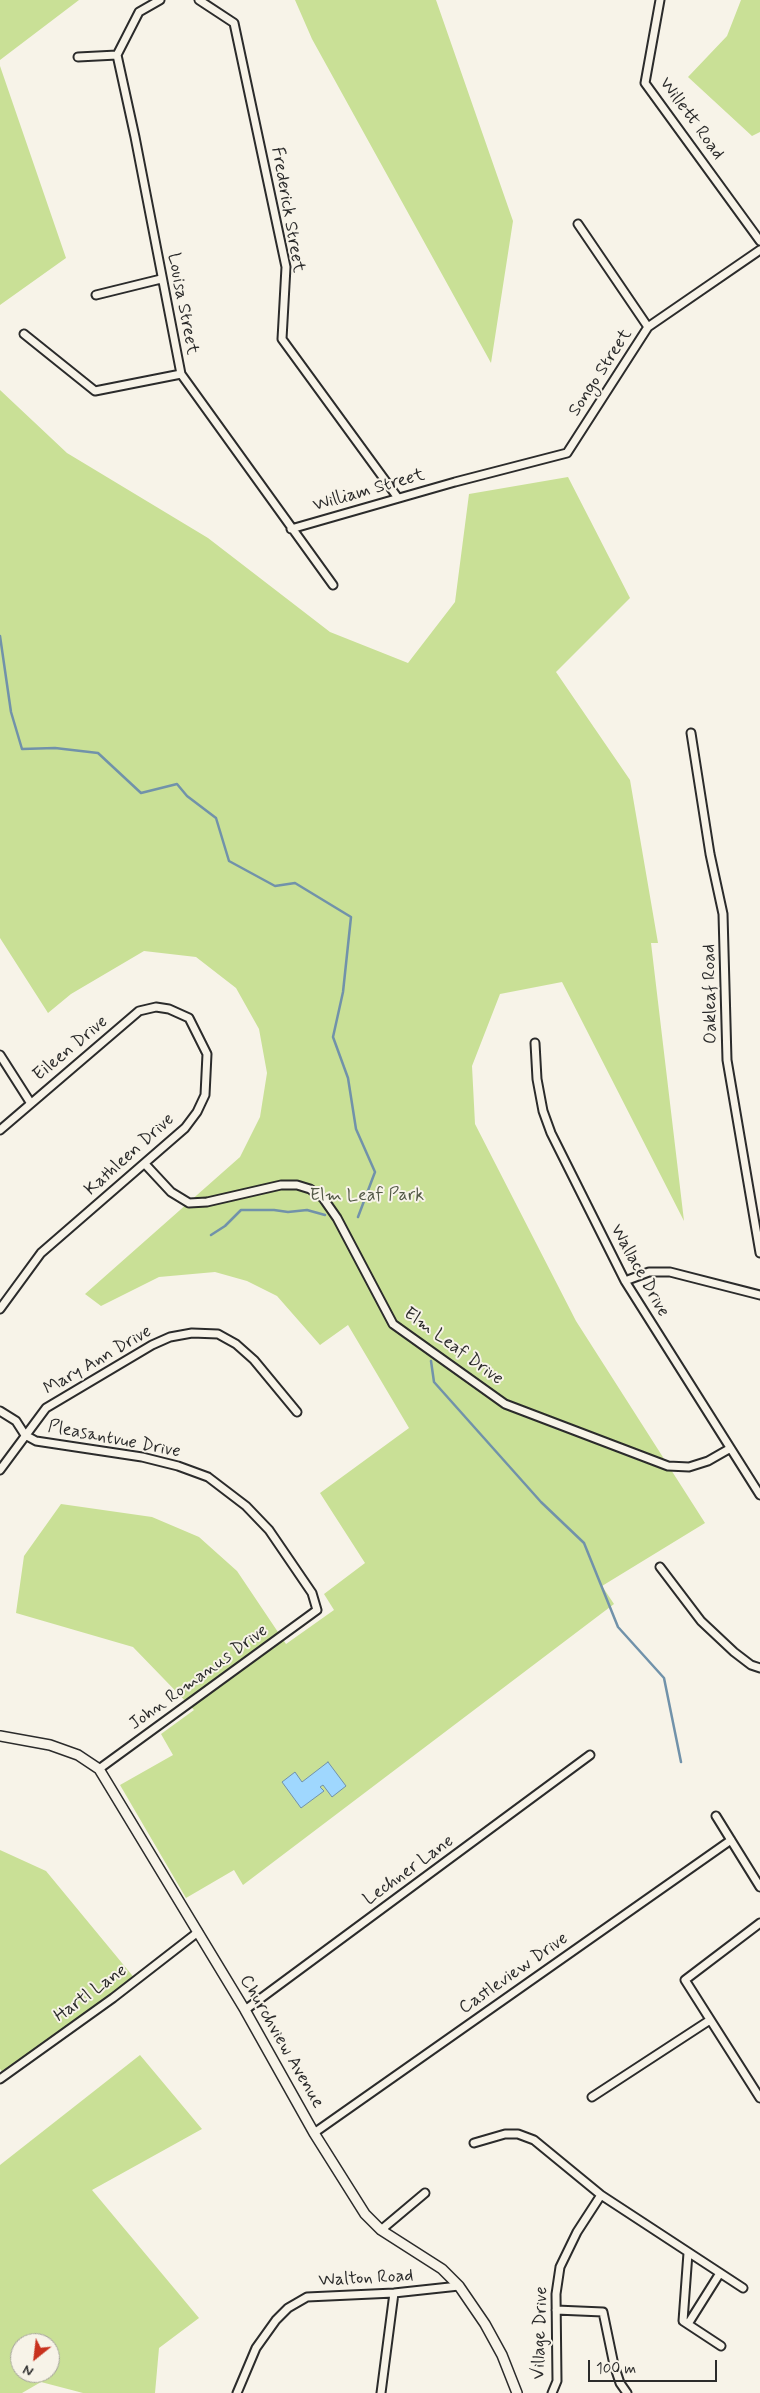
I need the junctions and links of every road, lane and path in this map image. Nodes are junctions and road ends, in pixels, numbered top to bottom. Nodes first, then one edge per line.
1 (160, 0) edge
2 (199, 0) edge
3 (660, 0) edge
4 (117, 55) junction
5 (78, 57) dead end
6 (578, 224) dead end
7 (760, 241) edge
8 (760, 250) edge
9 (161, 279) junction
10 (96, 295) dead end
11 (648, 327) junction
12 (24, 334) dead end
13 (181, 374) junction
14 (455, 482) joint
15 (398, 498) junction
16 (291, 529) junction
17 (333, 585) dead end
18 (690, 733) dead end
19 (169, 1009) joint
20 (535, 1043) dead end
21 (0, 1055) edge
22 (30, 1102) junction
23 (0, 1130) edge
24 (145, 1164) junction
25 (760, 1253) edge
26 (625, 1281) junction
27 (760, 1296) edge
28 (0, 1309) edge
29 (0, 1411) edge
30 (297, 1412) dead end
31 (25, 1435) junction
32 (729, 1449) junction
33 (0, 1470) edge
34 (760, 1495) edge
35 (660, 1568) dead end
36 (317, 1610) joint
37 (760, 1668) edge
38 (0, 1736) edge
39 (590, 1755) dead end
40 (99, 1769) junction
41 (716, 1816) dead end
42 (731, 1840) junction
43 (760, 1887) edge
44 (760, 1923) edge
45 (198, 1932) junction
46 (245, 2010) junction
47 (710, 2020) junction
48 (0, 2079) edge
49 (592, 2097) dead end
50 (760, 2098) edge
51 (314, 2133) junction
52 (474, 2143) dead end
53 (425, 2193) dead end
54 (601, 2195) junction
55 (381, 2230) junction
56 (688, 2253) junction
57 (720, 2273) junction
58 (460, 2286) junction
59 (743, 2288) dead end
60 (394, 2293) junction
61 (556, 2310) junction
62 (688, 2324) junction
63 (721, 2346) dead end
64 (236, 2393) edge
65 (381, 2393) edge
66 (517, 2393) edge
67 (552, 2393) edge
68 (627, 2393) edge

1 - 4 street
2 - 15 street, Frederick Street
3 - 7 street, Willett Road
4 - 5 street
4 - 9 street, Louisa Street
6 - 11 street
8 - 11 street, Songo Street
9 - 10 street
9 - 13 street, Louisa Street
11 - 14 street, Songo Street
12 - 13 street
13 - 16 street, Louisa Street
14 - 15 street, William Street
15 - 16 street, William Street
16 - 17 street, Louisa Street
18 - 25 street, Oakleaf Road
19 - 22 street, Eileen Drive
19 - 24 street, Kathleen Drive
20 - 26 street, Wallace Drive
21 - 22 street
22 - 23 street, Eileen Drive
24 - 28 street, Kathleen Drive
24 - 32 street, Elm Leaf Drive
26 - 27 street
26 - 32 street, Wallace Drive
29 - 31 street, Pleasantvue Drive
30 - 31 street, Mary Ann Drive
31 - 33 street, Mary Ann Drive
31 - 36 street, Pleasantvue Drive
32 - 34 street, Wallace Drive
35 - 37 street
36 - 40 street, John Romanus Drive
38 - 40 street, Churchview Avenue
39 - 46 street, Lechner Lane
40 - 45 street, Churchview Avenue
41 - 42 street
42 - 43 street
42 - 51 street, Castleview Drive
44 - 47 street
45 - 46 street, Churchview Avenue
45 - 48 street, Hartl Lane
46 - 51 street, Churchview Avenue
47 - 49 street
47 - 50 street
51 - 55 street, Churchview Avenue
52 - 54 street
53 - 55 street
54 - 56 street
54 - 61 street, Village Drive
55 - 58 street, Churchview Avenue
56 - 57 street
56 - 62 street
57 - 59 street
57 - 62 street
58 - 60 street, Walton Road
58 - 66 street, Churchview Avenue
60 - 64 street, Walton Road
60 - 65 street
61 - 67 street, Village Drive
61 - 68 street
62 - 63 street

